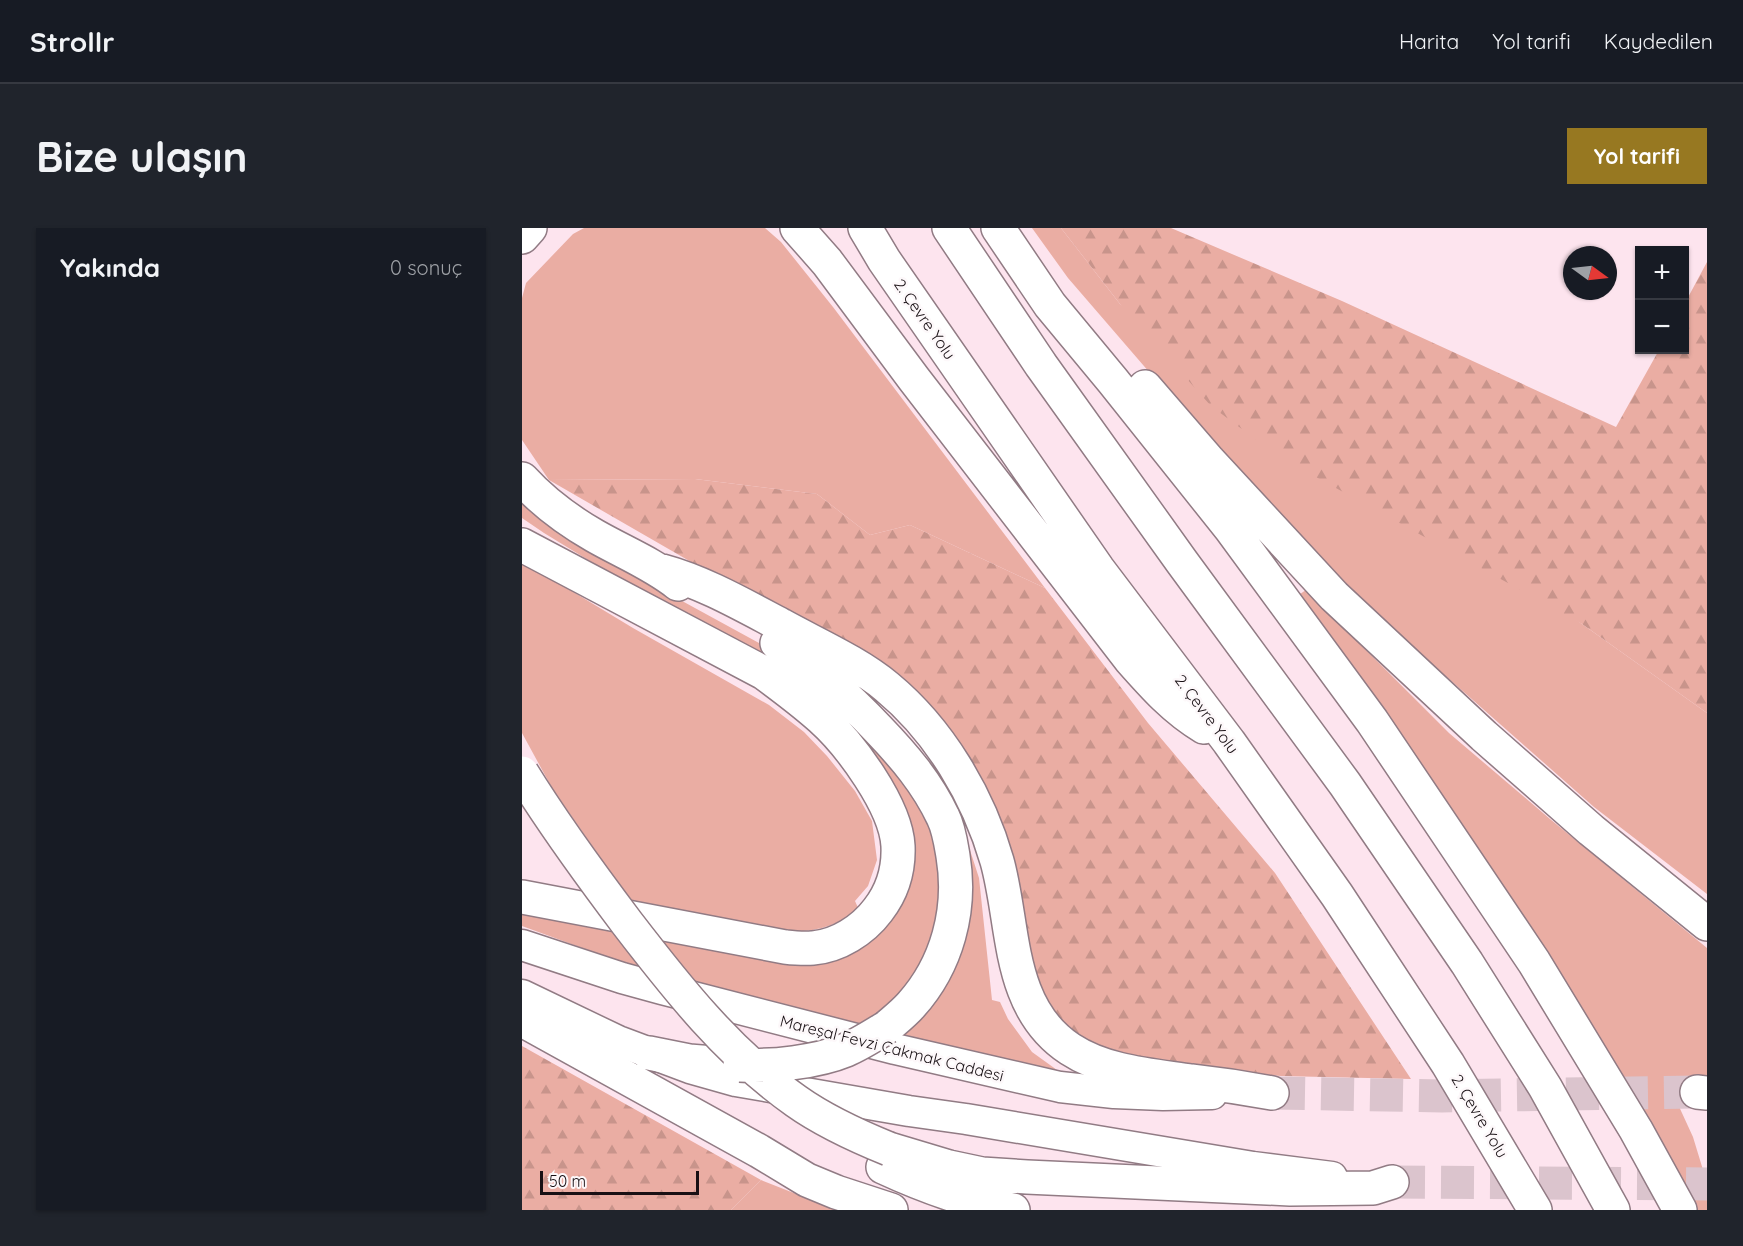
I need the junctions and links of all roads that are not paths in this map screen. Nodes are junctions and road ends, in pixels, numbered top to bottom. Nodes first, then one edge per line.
1 (530, 228) edge
2 (797, 228) edge
3 (866, 228) edge
4 (949, 228) edge
5 (998, 228) edge
6 (522, 237) edge
7 (522, 478) edge
8 (522, 545) edge
9 (662, 571) junction
10 (1229, 742) junction
11 (522, 774) edge
12 (522, 897) edge
13 (1707, 924) edge
14 (522, 945) edge
15 (522, 995) edge
16 (522, 1020) edge
17 (649, 1053) junction
18 (1272, 1093) joint
19 (881, 1156) junction
20 (1392, 1182) joint
21 (891, 1210) edge
22 (1013, 1210) edge
23 (1535, 1210) edge
24 (1613, 1210) edge
25 (1680, 1210) edge

1 - 6 highway
2 - 10 highway
3 - 10 highway, 2. Çevre Yolu
4 - 24 highway
5 - 13 highway
5 - 25 highway
7 - 9 highway
8 - 12 highway
9 - 17 highway, bridge
9 - 18 highway
10 - 23 highway, 2. Çevre Yolu
11 - 19 highway, bridge
14 - 18 main road, Mareşal Fevzi Çakmak Caddesi
15 - 17 main road
16 - 21 highway
17 - 20 main road
19 - 20 highway
19 - 22 highway

